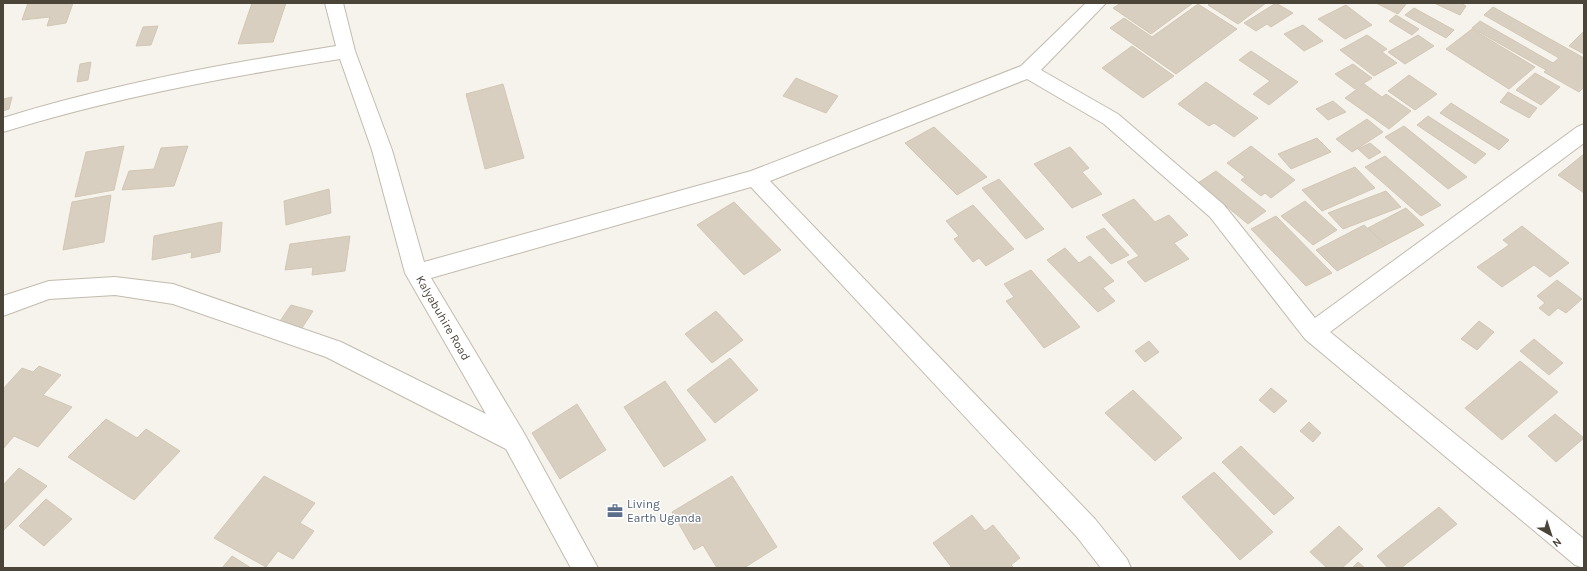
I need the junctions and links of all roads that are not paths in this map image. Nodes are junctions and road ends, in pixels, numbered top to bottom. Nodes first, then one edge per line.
1 (334, 3) edge
2 (1097, 3) edge
3 (346, 50) junction
4 (1028, 71) junction
5 (3, 124) edge
6 (1584, 132) edge
7 (755, 178) junction
8 (416, 273) junction
9 (3, 306) edge
10 (1313, 332) junction
11 (515, 441) junction
12 (1584, 556) edge
13 (584, 568) edge
14 (1118, 568) edge

1 - 3 street, Kalyabuhire Road
2 - 4 street
3 - 5 street
3 - 8 street, Kalyabuhire Road
4 - 7 street
4 - 10 street
6 - 10 street
7 - 8 street
7 - 14 street
8 - 11 street, Kalyabuhire Road
9 - 11 street
10 - 12 street
11 - 13 street, Kalyabuhire Road

